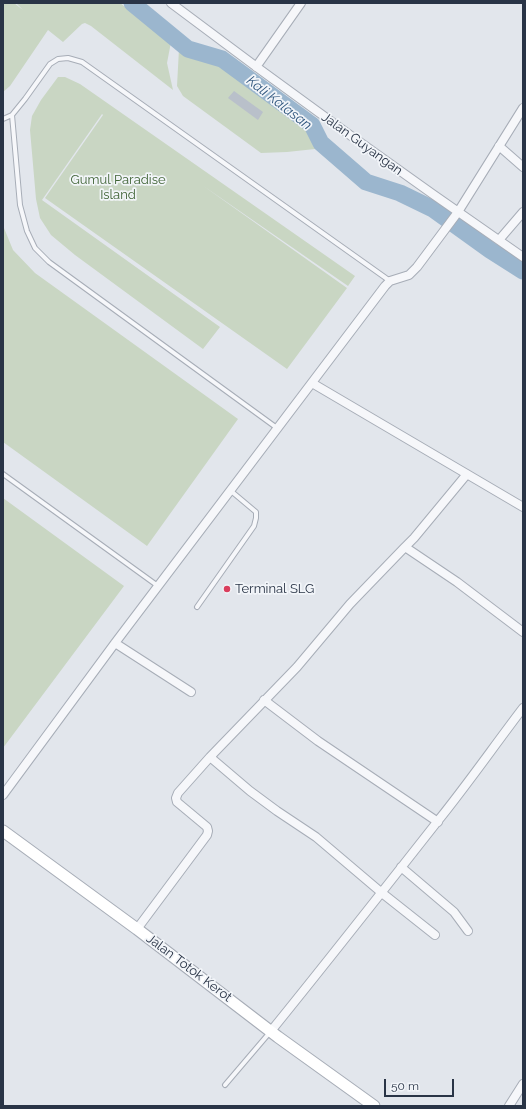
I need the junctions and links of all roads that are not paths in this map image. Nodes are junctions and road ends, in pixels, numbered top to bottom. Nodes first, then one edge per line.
1 (171, 3) edge
2 (301, 3) edge
3 (256, 67) junction
4 (523, 108) edge
5 (12, 115) junction
6 (3, 119) edge
7 (499, 146) junction
8 (523, 167) edge
9 (523, 212) edge
10 (456, 215) junction
11 (499, 240) junction
12 (523, 257) edge
13 (390, 281) junction
14 (312, 383) junction
15 (277, 428) junction
16 (3, 474) edge
17 (467, 474) junction
18 (231, 491) junction
19 (523, 507) edge
20 (405, 547) junction
21 (158, 586) junction
22 (197, 607) dead end
23 (523, 632) edge
24 (115, 643) junction
25 (191, 692) dead end
26 (264, 700) junction
27 (523, 708) edge
28 (210, 757) junction
29 (3, 795) edge
30 (438, 822) junction
31 (3, 831) edge
32 (401, 867) junction
33 (382, 893) junction
34 (137, 929) junction
35 (468, 931) dead end
36 (435, 935) dead end
37 (271, 1031) junction
38 (523, 1084) edge
39 (225, 1085) dead end
40 (374, 1106) edge
41 (509, 1106) edge

1 - 3 street, Jalan Guyangan
2 - 3 street
3 - 10 street, Jalan Guyangan
4 - 7 street
5 - 6 lane
5 - 13 lane
5 - 15 lane
7 - 8 street
7 - 10 street
9 - 11 street
10 - 11 street, Jalan Guyangan
10 - 13 street
11 - 12 street, Jalan Guyangan
13 - 14 street
14 - 15 street
14 - 17 street
15 - 18 street
16 - 21 lane
17 - 19 street
17 - 20 street
18 - 21 street
18 - 22 lane
20 - 23 street
20 - 26 street
21 - 24 street
24 - 25 street
24 - 29 street
26 - 28 street
26 - 30 street
27 - 30 street
28 - 33 street
28 - 34 street
30 - 32 street
31 - 34 main road, Jalan Totok Kerot
32 - 33 street
32 - 35 street
33 - 36 street
33 - 37 street
34 - 37 main road, Jalan Totok Kerot
37 - 39 lane
37 - 40 main road, Jalan Totok Kerot
38 - 41 street

